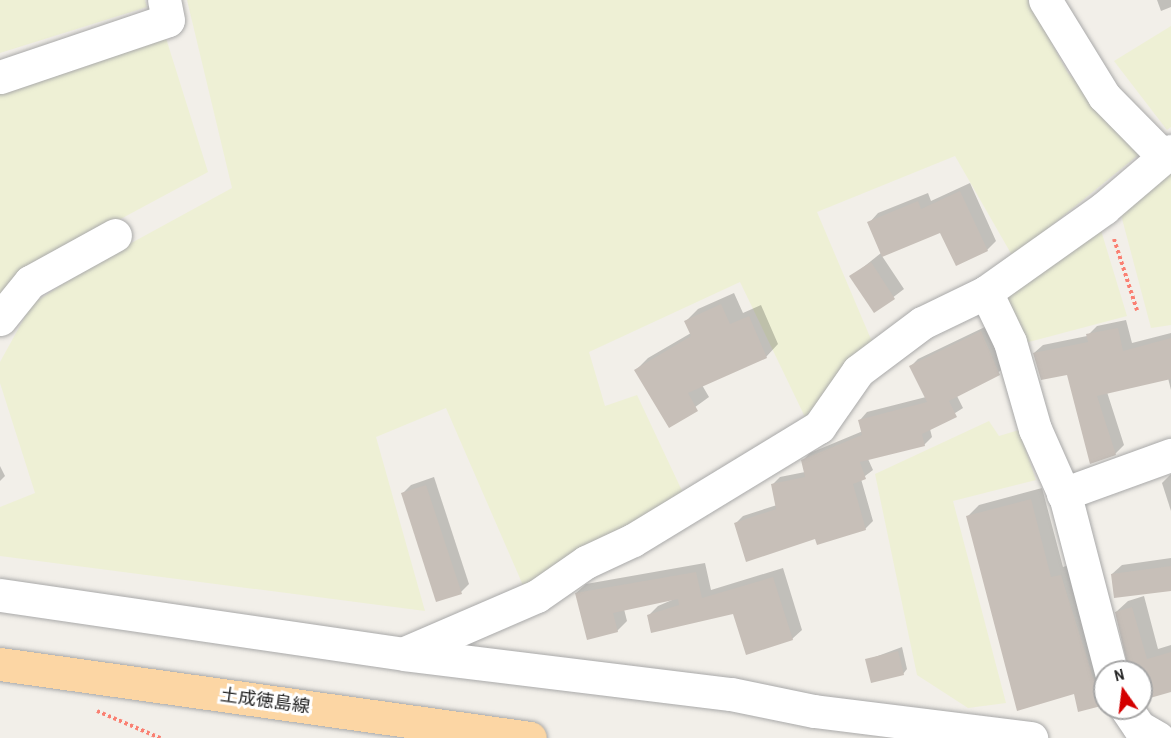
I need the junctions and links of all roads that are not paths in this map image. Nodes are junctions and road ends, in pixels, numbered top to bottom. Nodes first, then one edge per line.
1 (164, 0) edge
2 (1046, 0) edge
3 (0, 77) edge
4 (1167, 154) edge
5 (115, 235) dead end
6 (986, 292) junction
7 (0, 319) edge
8 (1171, 454) edge
9 (1063, 494) junction
10 (0, 595) edge
11 (404, 654) junction
12 (1108, 660) edge
13 (0, 664) edge
14 (1134, 720) edge
15 (530, 738) edge
16 (1031, 738) edge
17 (1158, 738) edge

1 - 3 street
2 - 4 street
4 - 6 street
5 - 7 street
6 - 9 street
6 - 11 street
8 - 9 street
9 - 12 street
10 - 11 street
11 - 16 street
13 - 15 main road, 土成徳島線
14 - 17 street

